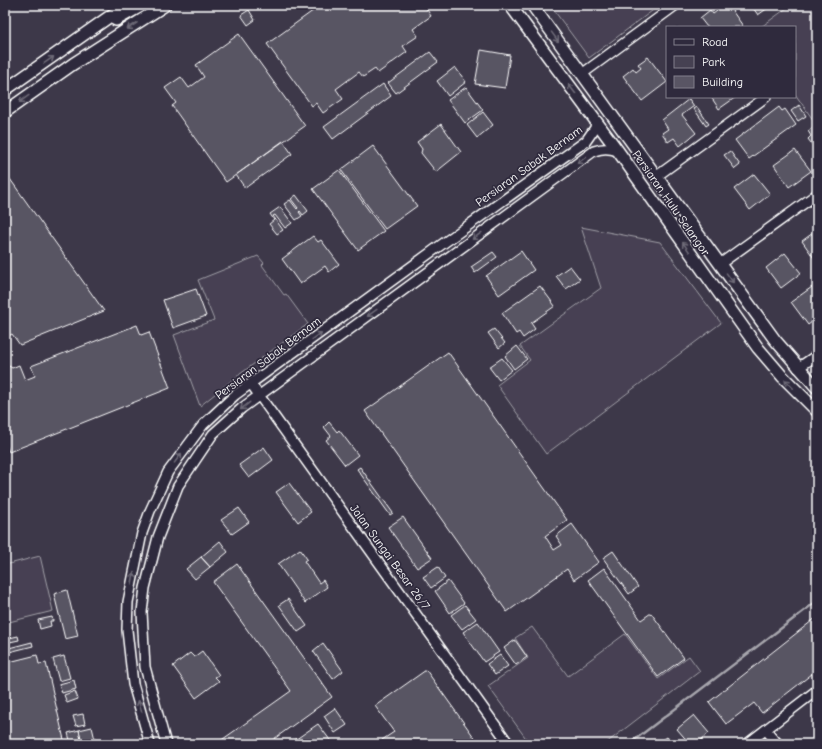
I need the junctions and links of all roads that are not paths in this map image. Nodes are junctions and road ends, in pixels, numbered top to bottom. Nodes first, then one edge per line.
1 (126, 5) edge
2 (142, 5) edge
3 (164, 5) edge
4 (510, 5) edge
5 (532, 5) edge
6 (676, 5) edge
7 (76, 41) junction
8 (582, 74) junction
9 (5, 90) edge
10 (765, 98) edge
11 (5, 112) edge
12 (596, 120) junction
13 (618, 150) junction
14 (657, 176) junction
15 (817, 194) edge
16 (720, 264) junction
17 (817, 355) edge
18 (798, 368) junction
19 (251, 384) junction
20 (817, 388) edge
21 (259, 395) junction
22 (817, 411) edge
23 (142, 533) junction
24 (158, 537) junction
25 (817, 690) edge
26 (766, 730) junction
27 (150, 744) edge
28 (166, 744) edge
29 (509, 744) edge
30 (747, 744) edge
31 (778, 744) edge

1 - 7 main road
2 - 7 main road
3 -> 11 main road
12 -> 4 main road, Persiaran Hulu Selangor
5 -> 8 main road, Persiaran Hulu Selangor
6 - 8 street
9 -> 7 main road
8 - 14 main road, Persiaran Hulu Selangor
10 - 14 street
12 - 13 main road, Persiaran Hulu Selangor
19 -> 12 street, Persiaran Sabak Bernam
13 -> 21 street, Persiaran Sabak Bernam
22 -> 13 main road, Persiaran Hulu Selangor
14 - 16 main road, Persiaran Hulu Selangor
15 - 16 street
16 -> 18 main road, Persiaran Hulu Selangor
17 - 18 street
18 - 20 main road, Persiaran Hulu Selangor
19 - 21 street, Jalan Sungai Besar 26/7
23 -> 19 street, Persiaran Sabak Bernam
21 -> 24 street, Persiaran Sabak Bernam
21 - 29 street, Jalan Sungai Besar 26/7
23 - 24 street
27 -> 23 street, Persiaran Sabak Bernam
24 - 28 street, Persiaran Sabak Bernam
25 - 26 street
26 - 30 street
26 - 31 street

